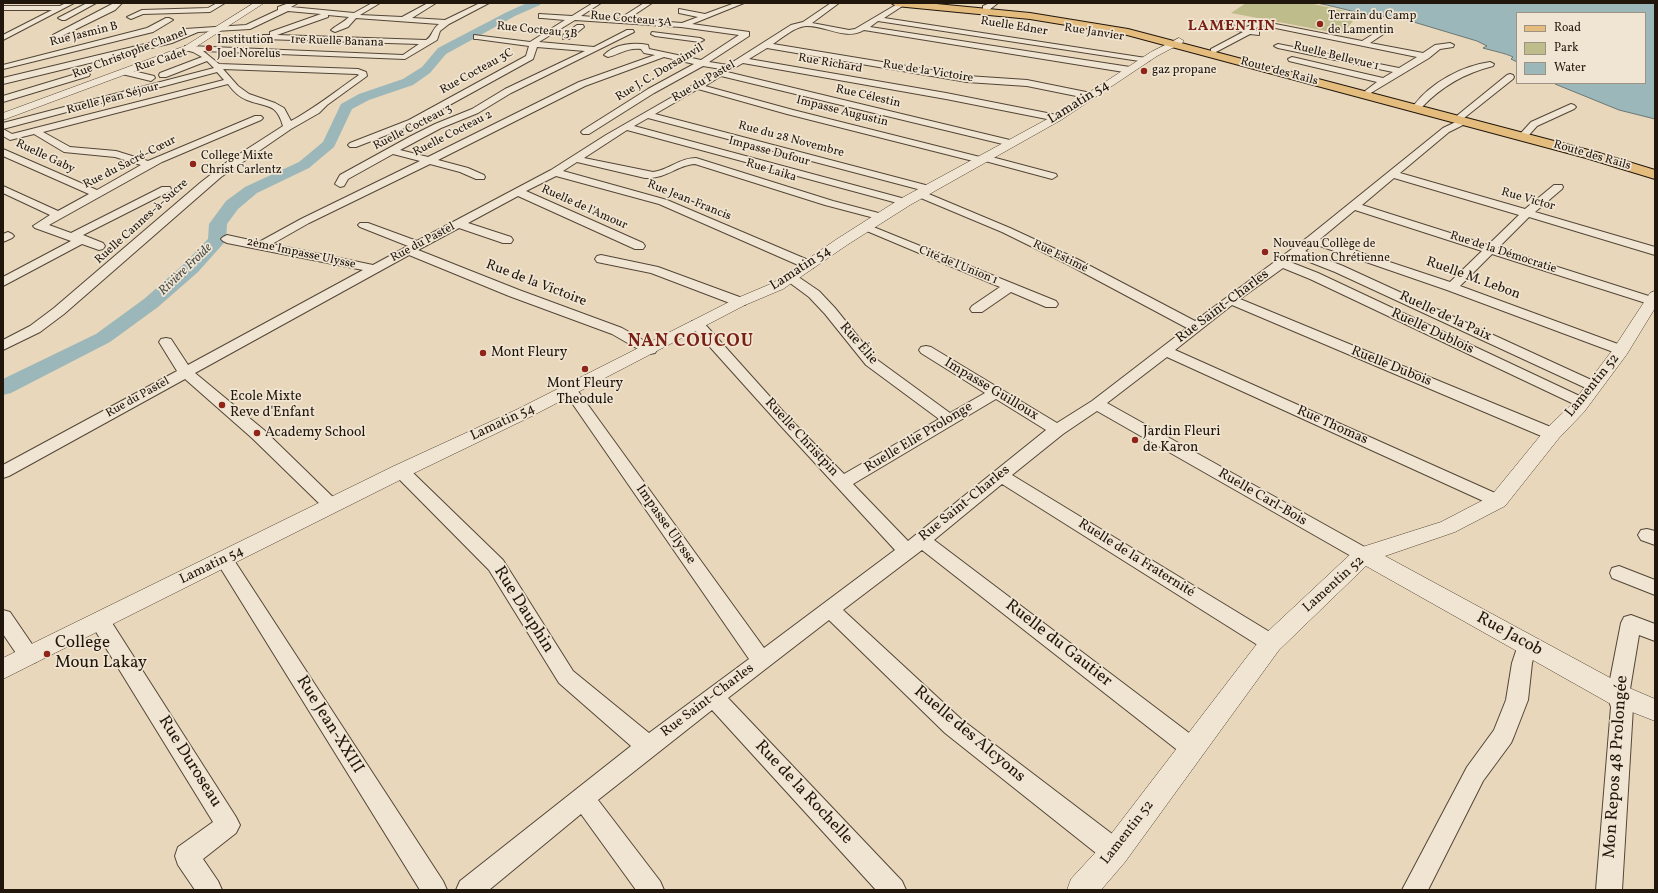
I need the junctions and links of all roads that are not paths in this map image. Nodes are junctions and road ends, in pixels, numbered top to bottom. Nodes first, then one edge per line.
1 (35, 3) edge
2 (71, 3) edge
3 (93, 3) edge
4 (119, 3) edge
5 (149, 3) edge
6 (181, 3) edge
7 (222, 3) edge
8 (260, 3) edge
9 (295, 3) edge
10 (377, 3) edge
11 (433, 3) edge
12 (486, 3) edge
13 (598, 3) edge
14 (649, 3) edge
15 (741, 3) edge
16 (836, 3) edge
17 (899, 3) edge
18 (927, 3) edge
19 (320, 5) dead end
20 (990, 6) edge
21 (3, 8) edge
22 (20, 8) junction
23 (60, 8) junction
24 (112, 8) junction
25 (80, 9) junction
26 (135, 9) junction
27 (169, 10) junction
28 (287, 10) junction
29 (301, 10) junction
30 (682, 11) dead end
31 (888, 13) junction
32 (3, 14) edge
33 (328, 14) junction
34 (355, 15) junction
35 (542, 16) dead end
36 (704, 16) junction
37 (573, 18) junction
38 (444, 19) junction
39 (878, 19) junction
40 (59, 20) dead end
41 (169, 20) junction
42 (178, 20) dead end
43 (403, 20) junction
44 (204, 22) dead end
45 (619, 22) junction
46 (223, 24) junction
47 (806, 24) junction
48 (1216, 24) dead end
49 (681, 25) junction
50 (560, 26) junction
51 (864, 28) junction
52 (1385, 29) dead end
53 (214, 30) junction
54 (335, 30) dead end
55 (195, 31) junction
56 (616, 31) dead end
57 (1248, 31) junction
58 (144, 32) junction
59 (638, 32) junction
60 (57, 35) dead end
61 (668, 35) junction
62 (1267, 35) dead end
63 (477, 37) dead end
64 (566, 37) dead end
65 (3, 38) edge
66 (260, 40) junction
67 (700, 40) dead end
68 (427, 42) junction
69 (1177, 42) junction
70 (1301, 43) dead end
71 (1330, 43) dead end
72 (1364, 43) junction
73 (651, 44) junction
74 (533, 45) junction
75 (766, 45) junction
76 (1450, 45) dead end
77 (191, 48) junction
78 (594, 49) junction
79 (240, 51) junction
80 (1214, 51) junction
81 (663, 55) junction
82 (1426, 56) junction
83 (1150, 57) junction
84 (1283, 57) dead end
85 (208, 58) junction
86 (602, 58) dead end
87 (741, 60) junction
88 (1415, 62) junction
89 (702, 63) junction
90 (1490, 64) dead end
91 (3, 67) edge
92 (218, 68) junction
93 (724, 70) junction
94 (1130, 70) junction
95 (1401, 71) junction
96 (125, 72) junction
97 (86, 74) dead end
98 (1510, 77) dead end
99 (150, 78) junction
100 (3, 81) edge
101 (231, 81) junction
102 (1384, 81) junction
103 (521, 85) junction
104 (882, 85) junction
105 (540, 86) dead end
106 (696, 86) junction
107 (114, 87) dead end
108 (100, 91) dead end
109 (1368, 91) junction
110 (870, 94) dead end
111 (1091, 96) junction
112 (3, 98) edge
113 (26, 99) junction
114 (3, 104) edge
115 (1419, 105) junction
116 (1571, 107) dead end
117 (647, 115) junction
118 (3, 117) edge
119 (258, 118) dead end
120 (1057, 118) junction
121 (1463, 118) junction
122 (3, 126) edge
123 (288, 127) junction
124 (626, 127) junction
125 (35, 131) junction
126 (3, 132) edge
127 (586, 132) dead end
128 (1526, 133) junction
129 (1011, 143) junction
130 (353, 145) dead end
131 (393, 150) junction
132 (3, 152) edge
133 (576, 158) junction
134 (983, 159) junction
135 (430, 160) junction
136 (150, 165) junction
137 (1655, 170) edge
138 (555, 172) junction
139 (1393, 174) junction
140 (1655, 175) edge
141 (1052, 176) dead end
142 (480, 177) dead end
143 (340, 184) dead end
144 (1558, 187) dead end
145 (3, 189) edge
146 (166, 189) dead end
147 (518, 192) junction
148 (925, 192) junction
149 (98, 194) junction
150 (905, 202) junction
151 (1354, 206) junction
152 (1527, 213) junction
153 (58, 215) junction
154 (882, 217) junction
155 (364, 224) dead end
156 (459, 224) junction
157 (866, 227) junction
158 (78, 238) junction
159 (227, 239) dead end
160 (507, 240) dead end
161 (1312, 240) junction
162 (99, 246) dead end
163 (260, 246) junction
164 (640, 246) dead end
165 (414, 248) junction
166 (1489, 249) junction
167 (1655, 251) edge
168 (1296, 252) junction
169 (601, 259) dead end
170 (1282, 263) junction
171 (809, 265) junction
172 (375, 269) junction
173 (790, 277) junction
174 (3, 282) edge
175 (1009, 286) junction
176 (1452, 287) junction
177 (1654, 298) edge
178 (1231, 300) junction
179 (740, 302) junction
180 (1051, 304) dead end
181 (977, 309) dead end
182 (697, 324) junction
183 (1196, 327) junction
184 (166, 342) dead end
185 (3, 346) edge
186 (650, 350) junction
187 (926, 350) dead end
188 (1621, 350) junction
189 (1166, 351) junction
190 (185, 372) junction
191 (570, 390) junction
192 (995, 393) junction
193 (1587, 394) junction
194 (1097, 404) junction
195 (950, 420) junction
196 (1057, 430) junction
197 (1552, 434) junction
198 (401, 471) junction
199 (3, 472) edge
200 (1000, 475) junction
201 (842, 483) junction
202 (1498, 501) junction
203 (332, 506) junction
204 (915, 545) junction
205 (1364, 556) junction
206 (224, 559) junction
207 (1619, 573) dead end
208 (1655, 588) edge
209 (830, 610) junction
210 (3, 618) edge
211 (100, 621) junction
212 (1655, 633) edge
213 (1271, 643) junction
214 (1527, 645) junction
215 (30, 656) junction
216 (761, 660) junction
217 (3, 669) edge
218 (1618, 695) junction
219 (713, 697) junction
220 (1655, 710) edge
221 (648, 746) junction
222 (1193, 749) junction
223 (583, 798) junction
224 (1115, 852) junction
225 (209, 890) edge
226 (434, 890) edge
227 (469, 890) edge
228 (651, 890) edge
229 (893, 890) edge
230 (1082, 890) edge
231 (1415, 890) edge
232 (1609, 890) edge

1 - 22 street
2 - 23 street
3 - 25 street
4 - 24 street
5 - 26 street
6 - 27 street
7 - 27 street
8 - 46 street, Rue Christophe Chanel
9 - 28 street
10 - 34 street
11 - 43 street
12 - 38 street
13 - 37 street, Rue Cocteau 3C
14 - 45 street
15 - 36 street
16 - 47 street, Rue du Pastel
17 - 31 street
17 - 69 main road, Route des Rails
18 - 20 main road, Route des Rails
19 - 29 street
20 - 69 main road, Route des Rails
21 - 22 street
22 - 23 street
22 - 32 street
23 - 65 street
24 - 25 street
24 - 26 street
24 - 60 street
25 - 40 street
26 - 27 street
26 - 41 street
28 - 29 street
28 - 53 street
29 - 33 street
30 - 36 street
31 - 39 street
31 - 83 street, Rue Janvier
33 - 34 street
33 - 66 street
34 - 43 street
34 - 54 street
35 - 37 street
36 - 49 street
37 - 45 street
37 - 50 street, Rue Cocteau 3C
38 - 43 street
38 - 68 street
39 - 51 street
39 - 83 street, Ruelle Edner
41 - 42 street
41 - 58 street, Rue Jasmin B
44 - 46 street
45 - 49 street
46 - 53 street, Rue Christophe Chanel
47 - 51 street
47 - 75 street, Rue du Pastel
48 - 57 street
49 - 61 street
49 - 89 street, Rue J. C. Dorsainvil
50 - 64 street, Rue Cocteau 3A
50 - 74 street, Rue Cocteau 3C
51 - 94 street
52 - 72 street
53 - 55 street
53 - 77 street, Rue Christophe Chanel
55 - 58 street
55 - 100 street
56 - 59 street, Rue Cocteau 3A
57 - 62 street
57 - 72 street
57 - 80 street
58 - 91 street, Rue Jasmin B
59 - 61 street, Rue Cocteau 3A
59 - 78 street, Ruelle Cocteau 3
61 - 67 street, Rue Cocteau 3A
61 - 73 street
63 - 74 street, Rue Cocteau 3B
66 - 68 street
66 - 79 street
68 - 79 street, 1re Ruelle Banana
69 - 80 main road, Route des Rails
69 - 83 street, Lamatin 54
69 - 121 main road, Route des Rails
70 - 95 street
71 - 88 street
72 - 82 street
73 - 81 street, Rue Célestin
73 - 86 street, Rue Célestin
74 - 78 street, Rue Cocteau 3B
74 - 130 street, Rue Cocteau 3C
75 - 87 street, Rue du Pastel
75 - 111 street, Rue de la Victoire
76 - 82 street
77 - 79 street, 1re Ruelle Banana
77 - 85 street
77 - 96 street, Rue Christophe Chanel
78 - 103 street, Ruelle Cocteau 3
80 - 109 main road, Route des Rails
81 - 89 street, Rue Célestin
81 - 135 street, Ruelle Cocteau 2
82 - 88 street
83 - 94 street, Lamatin 54
84 - 102 street, Ruelle Bellevue 1
85 - 92 street
85 - 99 street, Rue Cadet
87 - 93 street, Rue du Pastel
87 - 104 street, Rue Richard
88 - 95 street
89 - 93 street, Rue Célestin
89 - 127 street, Rue J. C. Dorsainvil
90 - 115 street
92 - 101 street
92 - 122 street
92 - 123 street, Ruelle Cannes-à-Sucre
93 - 106 street, Rue du Pastel
93 - 129 street, Rue Célestin
94 - 111 street, Lamatin 54
95 - 102 street
96 - 99 street
96 - 113 street, Rue Christophe Chanel
97 - 113 street
98 - 121 street, Rue Saint-Charles
99 - 107 street, Rue Cadet
101 - 123 street
101 - 125 street, Ruelle Jean Séjour
102 - 109 street
103 - 105 street
103 - 131 street, Ruelle Cocteau 3
104 - 110 street
104 - 120 street, Rue Richard
106 - 117 street, Rue du Pastel
106 - 134 street, Impasse Augustin
108 - 113 street
109 - 115 main road, Route des Rails
111 - 120 street, Lamatin 54
112 - 113 street
113 - 114 street
113 - 118 street, Rue Christophe Chanel
115 - 121 main road, Route des Rails
116 - 128 street
117 - 124 street, Rue du Pastel
117 - 148 street, Rue du 28 Novembre
119 - 136 street, Rue du Sacré-Cœur
120 - 129 street, Lamatin 54
121 - 128 main road, Route des Rails
121 - 139 street, Rue Saint-Charles
121 - 140 main road, Route des Rails
123 - 185 street, Ruelle Cannes-à-Sucre
124 - 133 street, Rue du Pastel
124 - 150 street, Impasse Dufour
125 - 126 street, Ruelle Jean Séjour
125 - 136 street
128 - 137 main road, Route des Rails
129 - 134 street, Lamatin 54
131 - 135 street
131 - 143 street, Ruelle Cocteau 3
132 - 149 street, Ruelle Gaby
133 - 138 street, Rue du Pastel
133 - 154 street, Rue Laika
134 - 141 street, Impasse Augustin
134 - 148 street, Lamatin 54
135 - 142 street
135 - 163 street, Ruelle Cocteau 2
136 - 149 street, Rue du Sacré-Cœur
138 - 147 street, Rue du Pastel
138 - 171 street, Rue Jean-Francis
139 - 151 street, Rue Saint-Charles
139 - 152 street, Rue Victor
144 - 152 street
145 - 153 street
146 - 158 street
147 - 156 street, Rue du Pastel
147 - 164 street, Ruelle de l'Amour
148 - 150 street, Lamatin 54
148 - 183 street, Rue Estimé
149 - 153 street, Rue du Sacré-Cœur
150 - 154 street, Lamatin 54
151 - 161 street, Rue Saint-Charles
151 - 166 street, Rue de la Démocratie
152 - 166 street
152 - 167 street, Rue Victor
153 - 158 street, Rue du Sacré-Cœur
154 - 157 street, Lamatin 54
155 - 165 street, Rue de la Victoire
156 - 160 street
156 - 165 street, Rue du Pastel
157 - 171 street, Lamatin 54
157 - 175 street, Cité de l'Union 1
158 - 162 street
158 - 174 street
159 - 163 street, 2ème Impasse Ulysse
161 - 168 street, Rue Saint-Charles
161 - 176 street, Ruelle M. Lebon
163 - 172 street, 2ème Impasse Ulysse
165 - 172 street, Rue du Pastel
165 - 186 street, Rue de la Victoire
166 - 176 street
166 - 177 street, Rue de la Démocratie
168 - 170 street, Rue Saint-Charles
168 - 193 street, Ruelle de la Paix
169 - 179 street
170 - 178 street, Rue Saint-Charles
170 - 193 street, Ruelle Dublois
171 - 173 street, Lamatin 54
172 - 190 street, Rue du Pastel
173 - 179 street, Lamatin 54
173 - 195 street, Rue Élie
175 - 180 street, Cité de l'Union 1
175 - 181 street
176 - 188 street, Ruelle M. Lebon
177 - 188 street, Lamentin 52
178 - 183 street, Rue Saint-Charles
178 - 197 street, Ruelle Dubois
179 - 182 street, Lamatin 54
182 - 186 street, Lamatin 54
182 - 201 street, Ruelle Christpin
183 - 189 street, Rue Saint-Charles
184 - 190 street
186 - 191 street, Lamatin 54
187 - 192 street, Impasse Guilloux
188 - 193 street, Lamentin 52
189 - 194 street, Rue Saint-Charles
189 - 202 street, Rue Thomas
190 - 199 street, Rue du Pastel
190 - 203 street
191 - 198 street, Lamatin 54
191 - 216 street, Impasse Ulysse
192 - 195 street, Ruelle Elie Prolonge
192 - 196 street, Impasse Guilloux
193 - 197 street, Lamentin 52
194 - 196 street, Rue Saint-Charles
194 - 205 street, Ruelle Carl-Bois
195 - 201 street, Ruelle Elie Prolonge
196 - 200 street, Rue Saint-Charles
197 - 202 street, Lamentin 52
198 - 203 street, Lamatin 54
198 - 221 street, Rue Dauphin
200 - 204 street, Rue Saint-Charles
200 - 213 street, Ruelle de la Fraternité
201 - 204 street, Ruelle Christpin
202 - 205 street, Lamentin 52
203 - 206 street, Lamatin 54
204 - 209 street, Rue Saint-Charles
204 - 222 street, Ruelle du Gautier
205 - 213 street, Lamentin 52
205 - 214 street, Rue Jacob
206 - 211 street, Lamatin 54
206 - 226 street, Rue Jean-XXIII
207 - 208 street
209 - 216 street, Rue Saint-Charles
209 - 224 street, Ruelle des Alcyons
210 - 215 street
211 - 215 street, Lamatin 54
211 - 225 street, Rue Duroseau
212 - 218 street, Mon Repos 48 Prolongée
213 - 222 street, Lamentin 52
214 - 218 street, Rue Jacob
214 - 231 street
215 - 217 street, Lamatin 54
216 - 219 street, Rue Saint-Charles
218 - 220 street, Rue Jacob
218 - 232 street, Mon Repos 48 Prolongée
219 - 221 street, Rue Saint-Charles
219 - 229 street, Rue de la Rochelle
221 - 223 street, Rue Saint-Charles
222 - 224 street, Lamentin 52
223 - 227 street, Rue Saint-Charles
223 - 228 street
224 - 230 street, Lamentin 52

